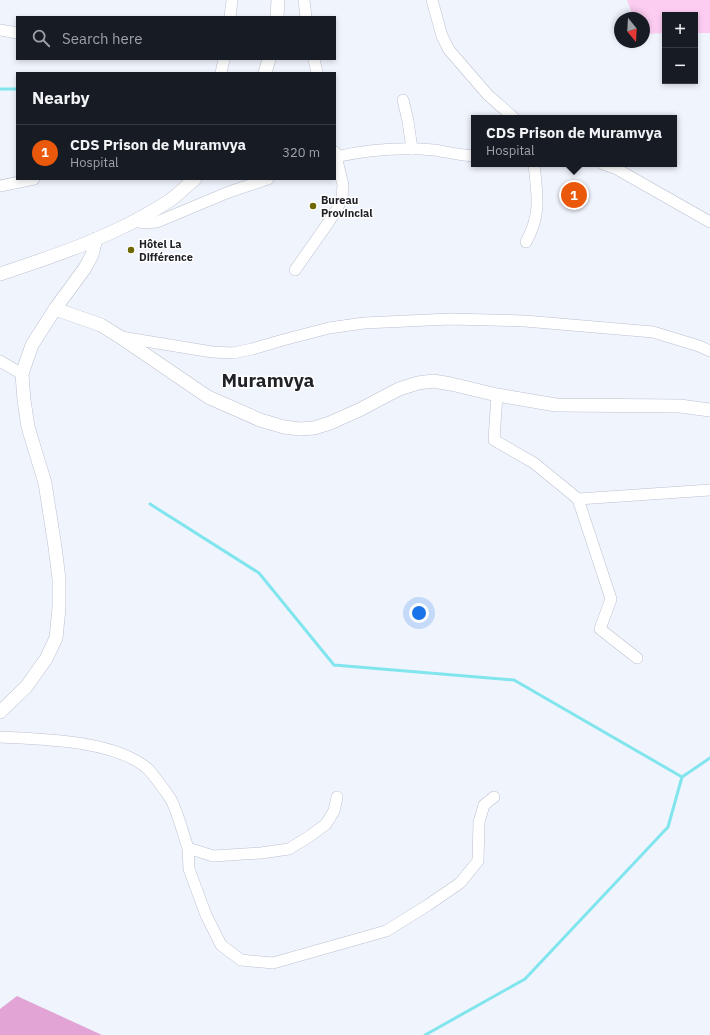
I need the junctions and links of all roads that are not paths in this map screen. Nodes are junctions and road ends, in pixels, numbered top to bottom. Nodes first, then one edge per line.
1 (232, 0) edge
2 (278, 0) edge
3 (304, 0) edge
4 (432, 0) edge
5 (230, 16) edge
6 (277, 16) edge
7 (306, 16) edge
8 (0, 30) edge
9 (16, 32) edge
10 (224, 60) edge
11 (269, 60) edge
12 (314, 60) edge
13 (221, 72) edge
14 (265, 72) edge
15 (317, 72) edge
16 (403, 100) dead end
17 (511, 115) edge
18 (412, 149) junction
19 (336, 155) edge
20 (471, 156) edge
21 (336, 159) edge
22 (534, 167) edge
23 (612, 167) edge
24 (29, 180) edge
25 (194, 180) edge
26 (265, 180) edge
27 (0, 186) edge
28 (134, 221) junction
29 (710, 222) edge
30 (96, 239) junction
31 (526, 242) dead end
32 (296, 270) dead end
33 (0, 274) edge
34 (55, 309) junction
35 (120, 337) junction
36 (710, 351) edge
37 (0, 361) edge
38 (22, 374) junction
39 (497, 395) junction
40 (710, 410) edge
41 (710, 490) edge
42 (578, 499) junction
43 (637, 658) dead end
44 (0, 712) edge
45 (0, 737) edge
46 (337, 797) dead end
47 (494, 797) dead end
48 (188, 848) junction

1 - 5 street
2 - 6 main road
3 - 7 street
4 - 17 street
8 - 9 street
10 - 13 street
11 - 14 main road
12 - 15 street
16 - 18 street
18 - 19 street
18 - 20 street
21 - 32 street
22 - 31 street
23 - 29 street
24 - 27 street
25 - 28 main road
26 - 28 street
28 - 30 main road
30 - 33 main road
30 - 34 main road
34 - 35 main road
34 - 38 main road
35 - 36 street
35 - 39 main road
37 - 38 street
38 - 44 main road
39 - 40 main road
39 - 42 street
41 - 42 street
42 - 43 street
45 - 48 street
46 - 48 street
47 - 48 street

